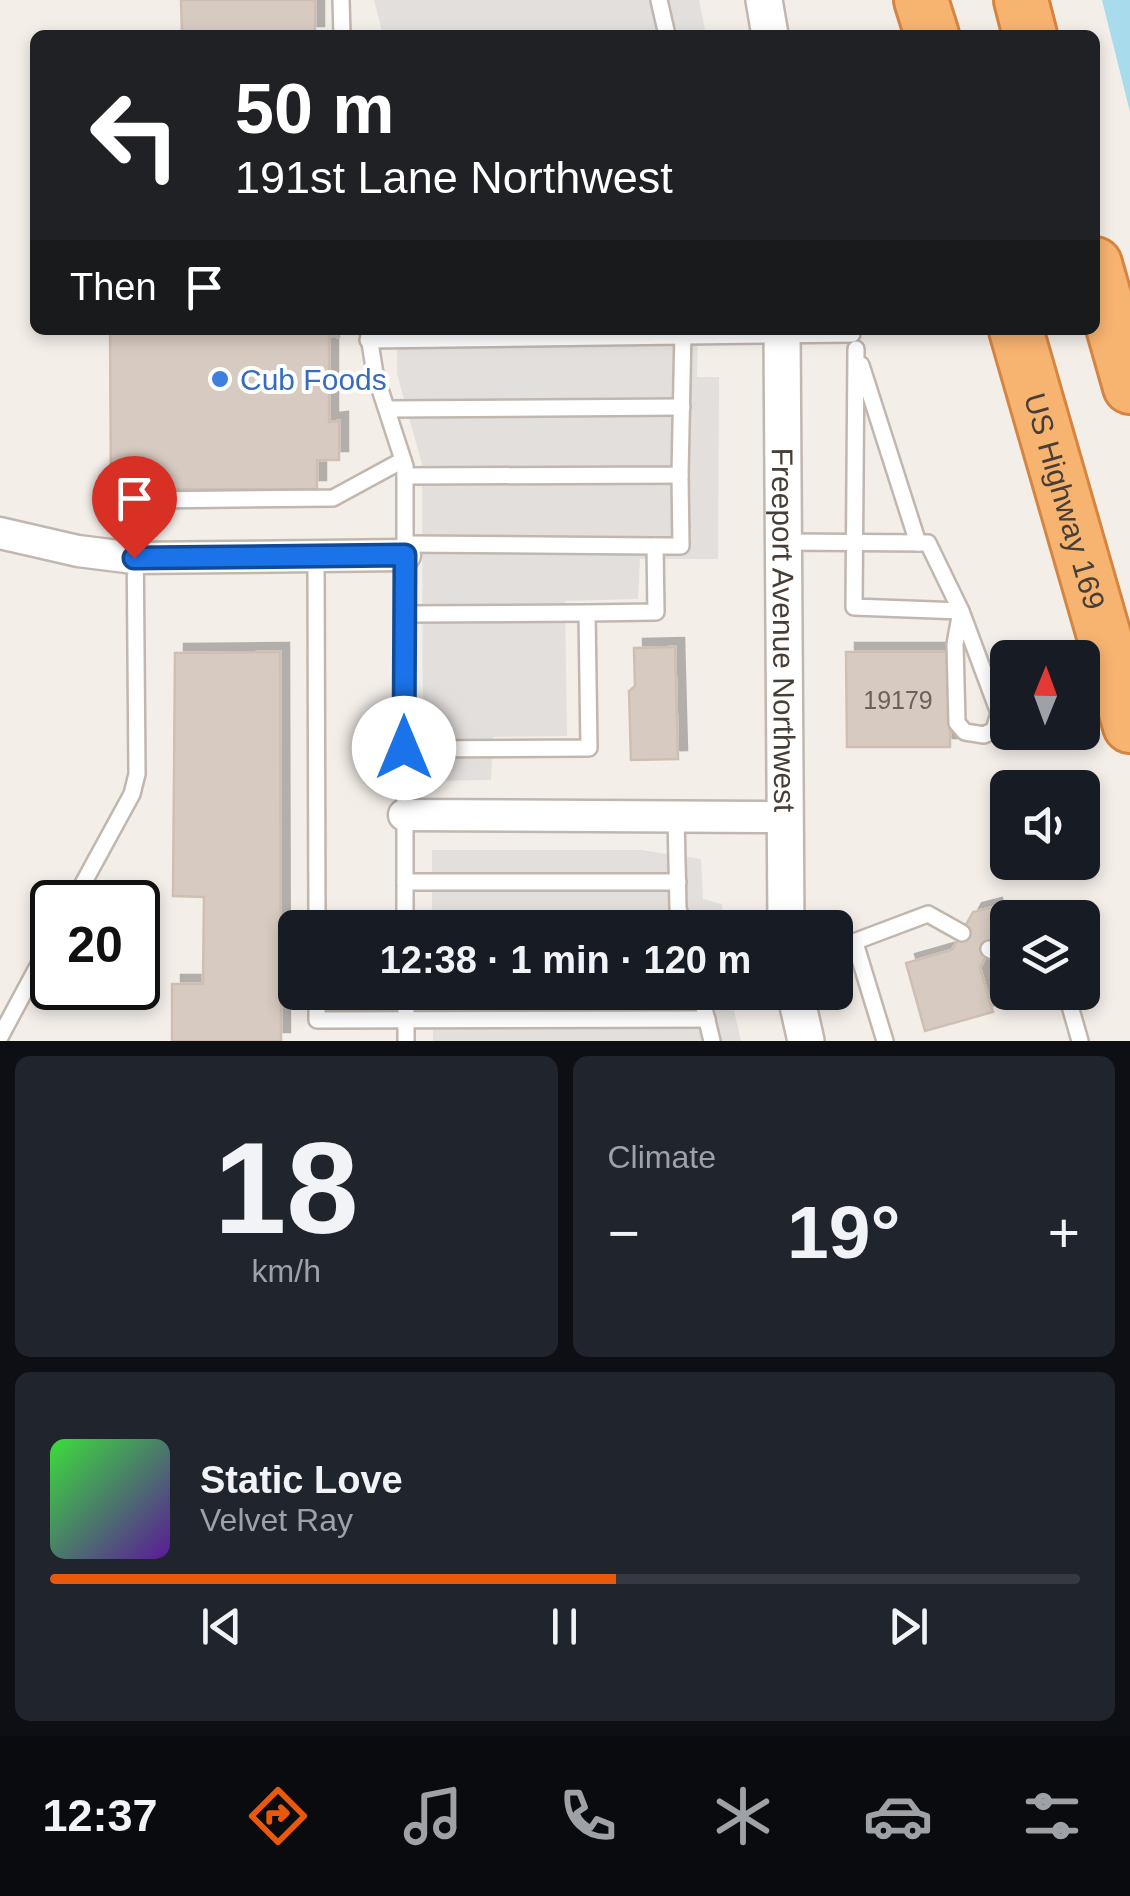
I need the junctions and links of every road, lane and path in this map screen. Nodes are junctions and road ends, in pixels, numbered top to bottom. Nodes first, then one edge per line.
1 (341, 0) edge
2 (659, 0) edge
3 (764, 0) edge
4 (922, 0) edge
5 (1020, 0) edge
6 (342, 30) edge
7 (666, 30) edge
8 (769, 30) edge
9 (931, 30) edge
10 (1029, 30) edge
11 (1100, 282) edge
12 (368, 335) edge
13 (683, 335) edge
14 (782, 335) edge
15 (818, 335) edge
16 (1017, 335) edge
17 (853, 338) edge
18 (1130, 387) edge
19 (682, 407) junction
20 (386, 410) junction
21 (404, 468) junction
22 (680, 475) junction
23 (0, 533) edge
24 (783, 542) junction
25 (854, 542) junction
26 (918, 542) junction
27 (655, 546) junction
28 (405, 549) junction
29 (316, 556) junction
30 (134, 558) junction
31 (961, 611) junction
32 (587, 613) junction
33 (404, 614) junction
34 (1130, 726) edge
35 (404, 748) junction
36 (404, 815) junction
37 (676, 816) junction
38 (785, 817) junction
39 (85, 880) edge
40 (405, 882) junction
41 (678, 882) junction
42 (317, 910) edge
43 (405, 910) edge
44 (679, 910) edge
45 (786, 910) edge
46 (962, 933) dead end
47 (855, 943) joint
48 (30, 981) edge
49 (317, 1010) edge
50 (406, 1010) edge
51 (704, 1010) edge
52 (798, 1010) edge
53 (1071, 1010) edge
54 (706, 1019) junction
55 (406, 1021) junction
56 (0, 1036) edge
57 (406, 1041) edge
58 (712, 1041) edge
59 (806, 1041) edge
60 (885, 1041) edge
61 (1080, 1041) edge

1 - 6 lane
2 - 7 lane
3 - 8 street
4 - 9 highway
5 - 10 highway
11 - 18 highway
12 - 20 lane
13 - 19 lane
14 - 24 street, Freeport Avenue Northwest
15 - 17 lane
16 - 34 highway, US Highway 169
17 - 25 lane
17 - 26 lane
19 - 20 lane
19 - 22 lane
20 - 21 lane
21 - 22 lane
21 - 28 lane
21 - 30 lane
22 - 27 lane
23 - 30 street
24 - 25 lane
24 - 38 street, Freeport Avenue Northwest
25 - 26 lane
25 - 31 lane
26 - 31 lane
27 - 28 lane
27 - 32 lane
28 - 29 street
28 - 33 lane
29 - 30 street
29 - 42 lane
30 - 39 lane
31 - 31 lane
32 - 33 lane
32 - 35 lane
33 - 35 lane
35 - 36 lane
36 - 37 street
36 - 40 lane
37 - 38 street
37 - 41 lane
38 - 45 street, Freeport Avenue Northwest
40 - 41 lane
40 - 43 lane
41 - 44 lane
46 - 47 lane
47 - 60 lane
48 - 56 lane
49 - 55 lane
50 - 55 lane
51 - 54 lane
52 - 59 street
53 - 61 lane
54 - 55 lane
54 - 58 lane
55 - 57 lane

